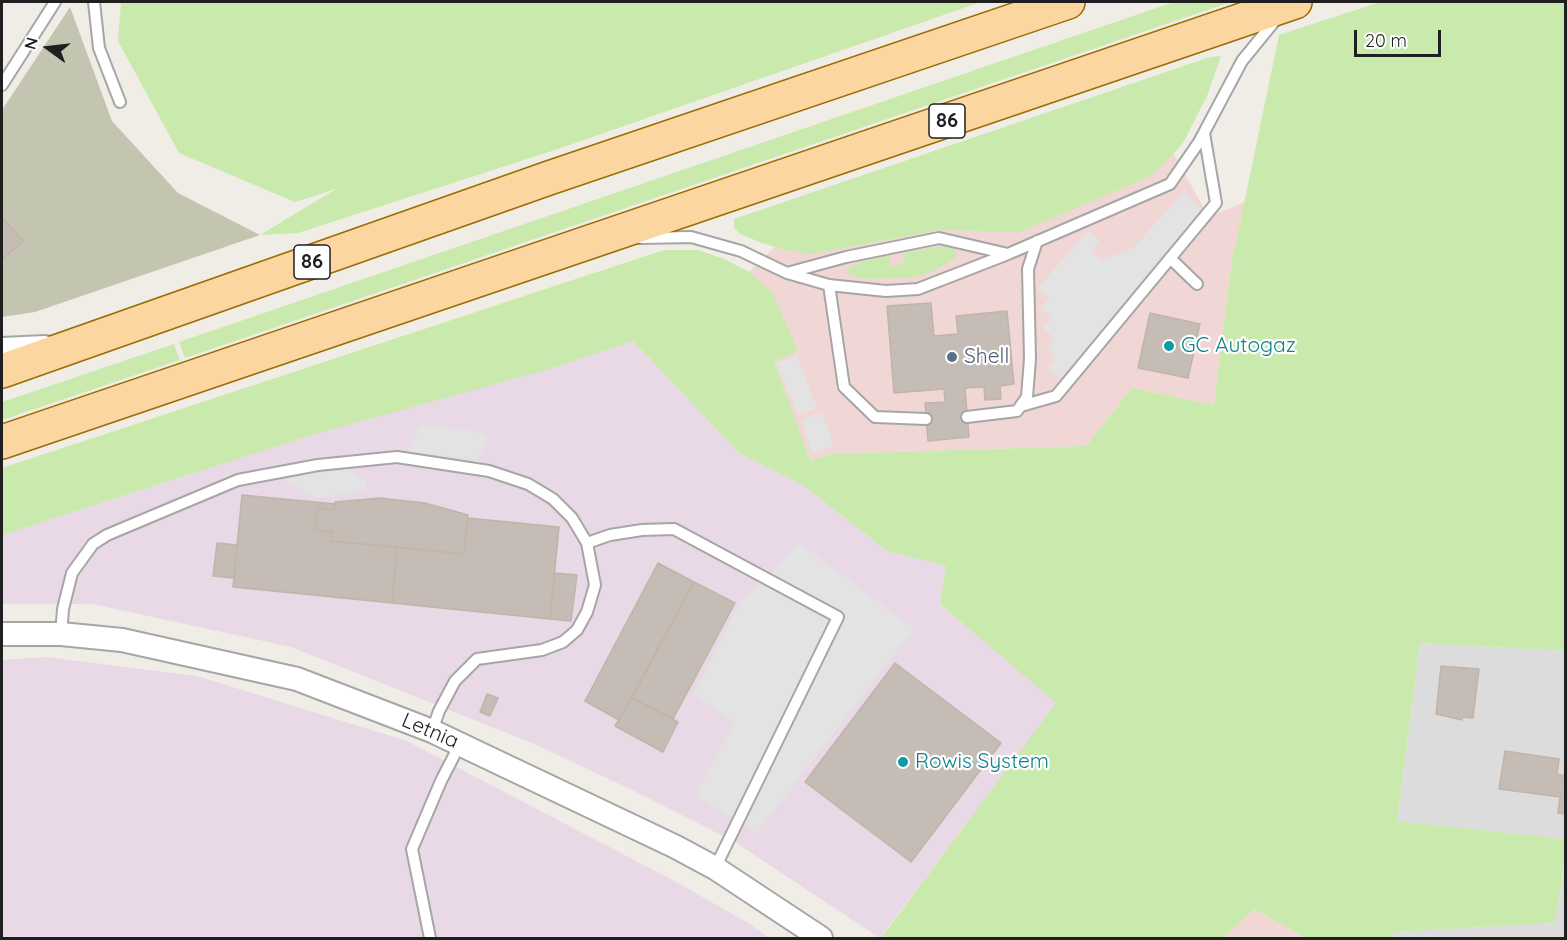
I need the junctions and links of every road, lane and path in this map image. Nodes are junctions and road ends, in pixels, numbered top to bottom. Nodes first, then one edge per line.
1 (55, 2) edge
2 (94, 2) edge
3 (1068, 2) edge
4 (1293, 2) edge
5 (2, 85) edge
6 (120, 102) dead end
7 (1204, 133) junction
8 (604, 238) junction
9 (1037, 241) junction
10 (1008, 254) junction
11 (1170, 258) junction
12 (786, 273) junction
13 (1197, 284) dead end
14 (829, 285) junction
15 (74, 346) junction
16 (2, 349) edge
17 (2, 371) edge
18 (1021, 406) junction
19 (967, 417) dead end
20 (926, 419) dead end
21 (2, 442) edge
22 (587, 543) junction
23 (2, 634) edge
24 (61, 634) junction
25 (432, 731) junction
26 (460, 743) junction
27 (715, 868) junction
28 (430, 939) edge
29 (821, 939) edge

1 - 5 lane
2 - 6 lane
3 - 15 main road, 86
4 - 7 lane
4 - 8 main road, 86
7 - 9 lane
7 - 11 lane
8 - 12 lane
8 - 21 main road, 86
9 - 10 lane
9 - 18 lane
10 - 12 lane
10 - 14 lane
11 - 13 lane
11 - 18 lane
12 - 14 lane
14 - 20 lane
15 - 16 street
15 - 17 main road, 86
18 - 19 lane
22 - 24 lane
22 - 25 lane
22 - 27 lane
23 - 24 street, Letnia
24 - 25 street, Letnia
25 - 26 street, Letnia
26 - 27 street, Letnia
26 - 28 lane
27 - 29 street, Letnia

